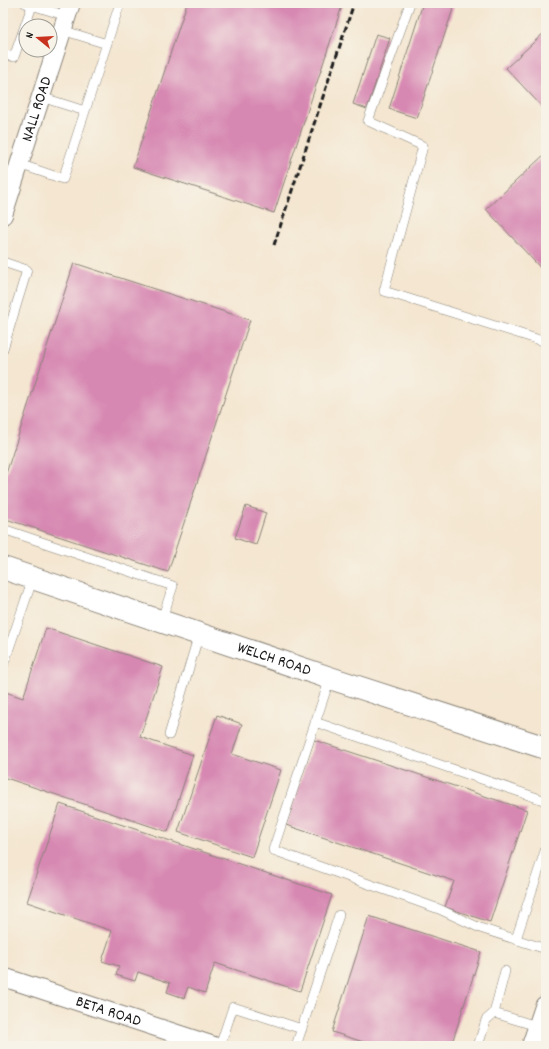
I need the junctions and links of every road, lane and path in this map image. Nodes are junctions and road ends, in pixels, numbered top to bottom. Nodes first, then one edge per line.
1 (120, 3) edge
2 (410, 3) edge
3 (30, 4) edge
4 (67, 16) edge
5 (106, 44) junction
6 (3, 54) edge
7 (41, 97) junction
8 (85, 111) junction
9 (19, 164) junction
10 (4, 210) edge
11 (3, 262) edge
12 (546, 342) edge
13 (3, 349) edge
14 (3, 529) edge
15 (3, 568) edge
16 (33, 578) junction
17 (161, 622) junction
18 (199, 634) junction
19 (3, 666) edge
20 (330, 678) junction
21 (315, 722) junction
22 (169, 735) dead end
23 (546, 748) edge
24 (546, 801) edge
25 (546, 848) edge
26 (340, 915) dead end
27 (516, 939) junction
28 (546, 948) edge
29 (505, 971) dead end
30 (3, 976) edge
31 (494, 1013) junction
32 (540, 1027) edge
33 (302, 1029) junction
34 (214, 1046) edge
35 (220, 1046) edge
36 (296, 1046) edge
37 (478, 1046) edge

1 - 5 lane
2 - 12 lane
3 - 4 lane
3 - 6 lane
4 - 5 lane
4 - 7 street, NALL ROAD
5 - 8 lane
7 - 8 lane
7 - 9 street, NALL ROAD
8 - 9 lane
9 - 10 street, NALL ROAD
11 - 13 lane
14 - 17 lane
15 - 16 street, WELCH ROAD
16 - 17 street, WELCH ROAD
16 - 19 lane
17 - 18 street, WELCH ROAD
18 - 20 street, WELCH ROAD
18 - 22 lane
20 - 21 lane
20 - 23 street, WELCH ROAD
21 - 24 lane
21 - 27 lane
25 - 27 lane
26 - 33 lane
27 - 28 lane
29 - 31 lane
30 - 34 street, BETA ROAD
31 - 32 lane
31 - 37 lane
33 - 35 lane
33 - 36 lane

